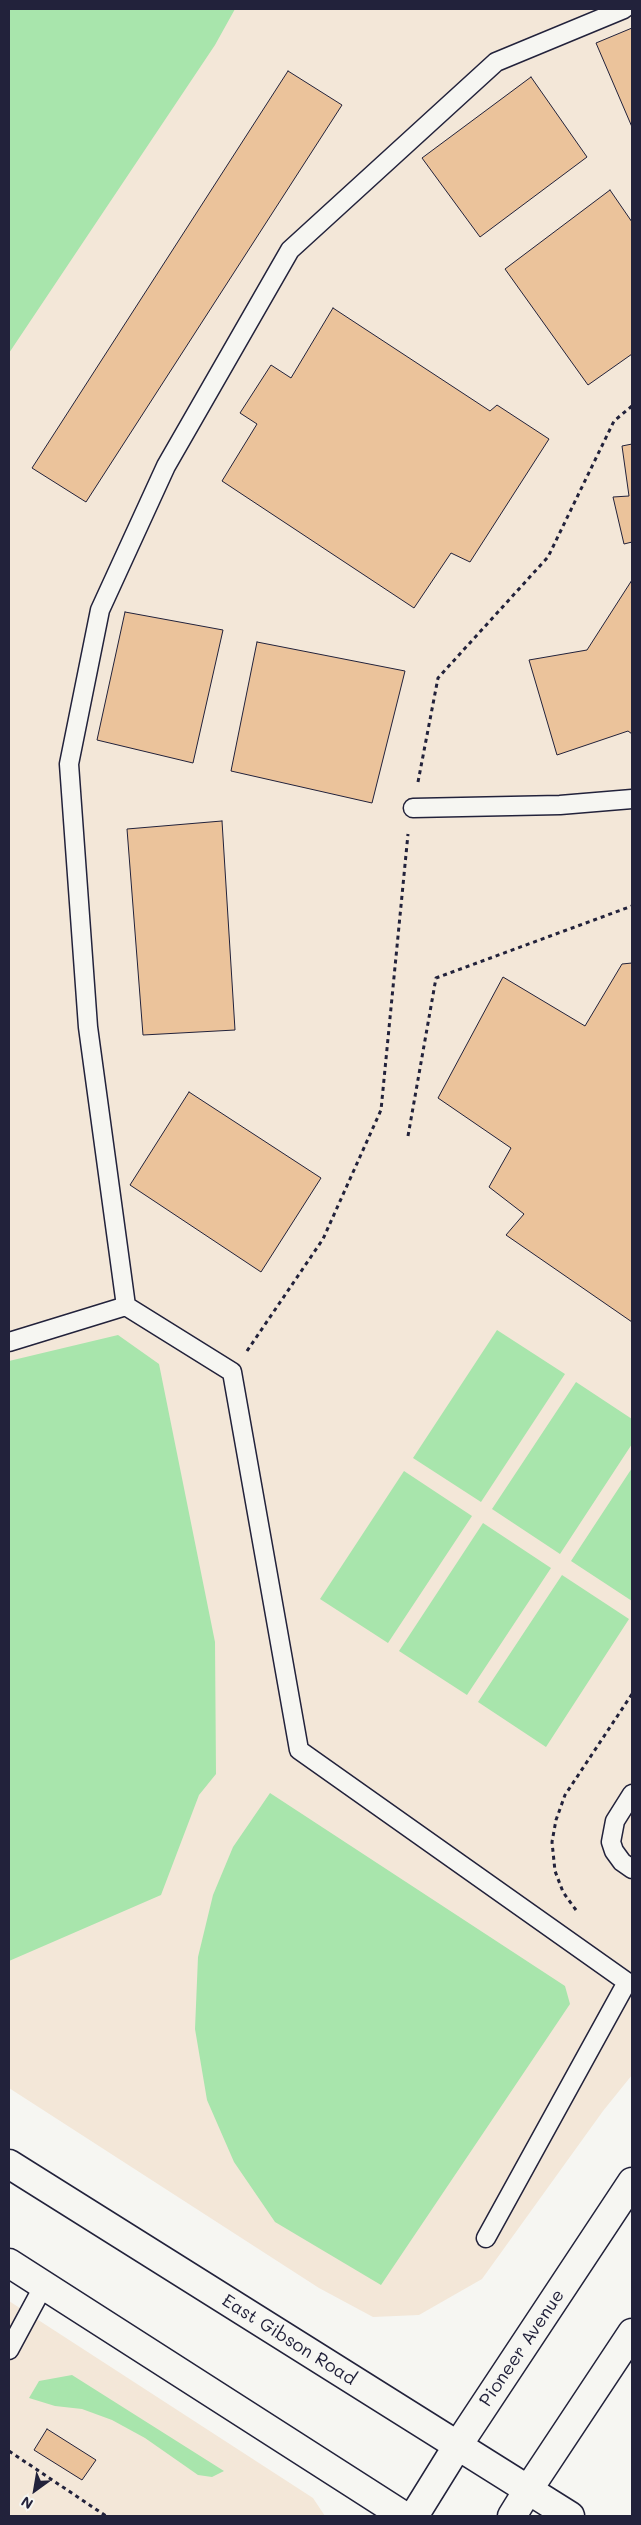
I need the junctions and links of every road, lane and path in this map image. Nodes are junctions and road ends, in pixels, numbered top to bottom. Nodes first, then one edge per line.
1 (624, 9) edge
2 (632, 406) edge
3 (632, 798) edge
4 (413, 808) junction
5 (632, 906) edge
6 (408, 1136) dead end
7 (126, 1306) junction
8 (9, 1342) edge
9 (232, 1372) junction
10 (632, 1794) edge
11 (632, 1869) edge
12 (9, 2164) edge
13 (632, 2182) edge
14 (486, 2238) dead end
15 (9, 2263) edge
16 (44, 2285) junction
17 (632, 2333) edge
18 (9, 2350) edge
19 (458, 2445) junction
20 (9, 2451) edge
21 (528, 2490) junction
22 (106, 2516) edge
23 (404, 2516) edge
24 (414, 2516) edge
25 (512, 2516) edge
26 (570, 2516) edge

1 - 7 lane
2 - 4 path
3 - 4 lane
4 - 9 path
5 - 6 path
7 - 8 lane
7 - 9 lane
9 - 14 lane
10 - 11 lane
12 - 19 main road, East Gibson Road
13 - 19 main road, Pioneer Avenue
15 - 16 main road
16 - 18 lane
16 - 23 main road
17 - 21 main road
19 - 21 main road, East Gibson Road
19 - 24 main road, Pioneer Avenue
20 - 22 path
21 - 25 main road
21 - 26 main road, East Gibson Road

